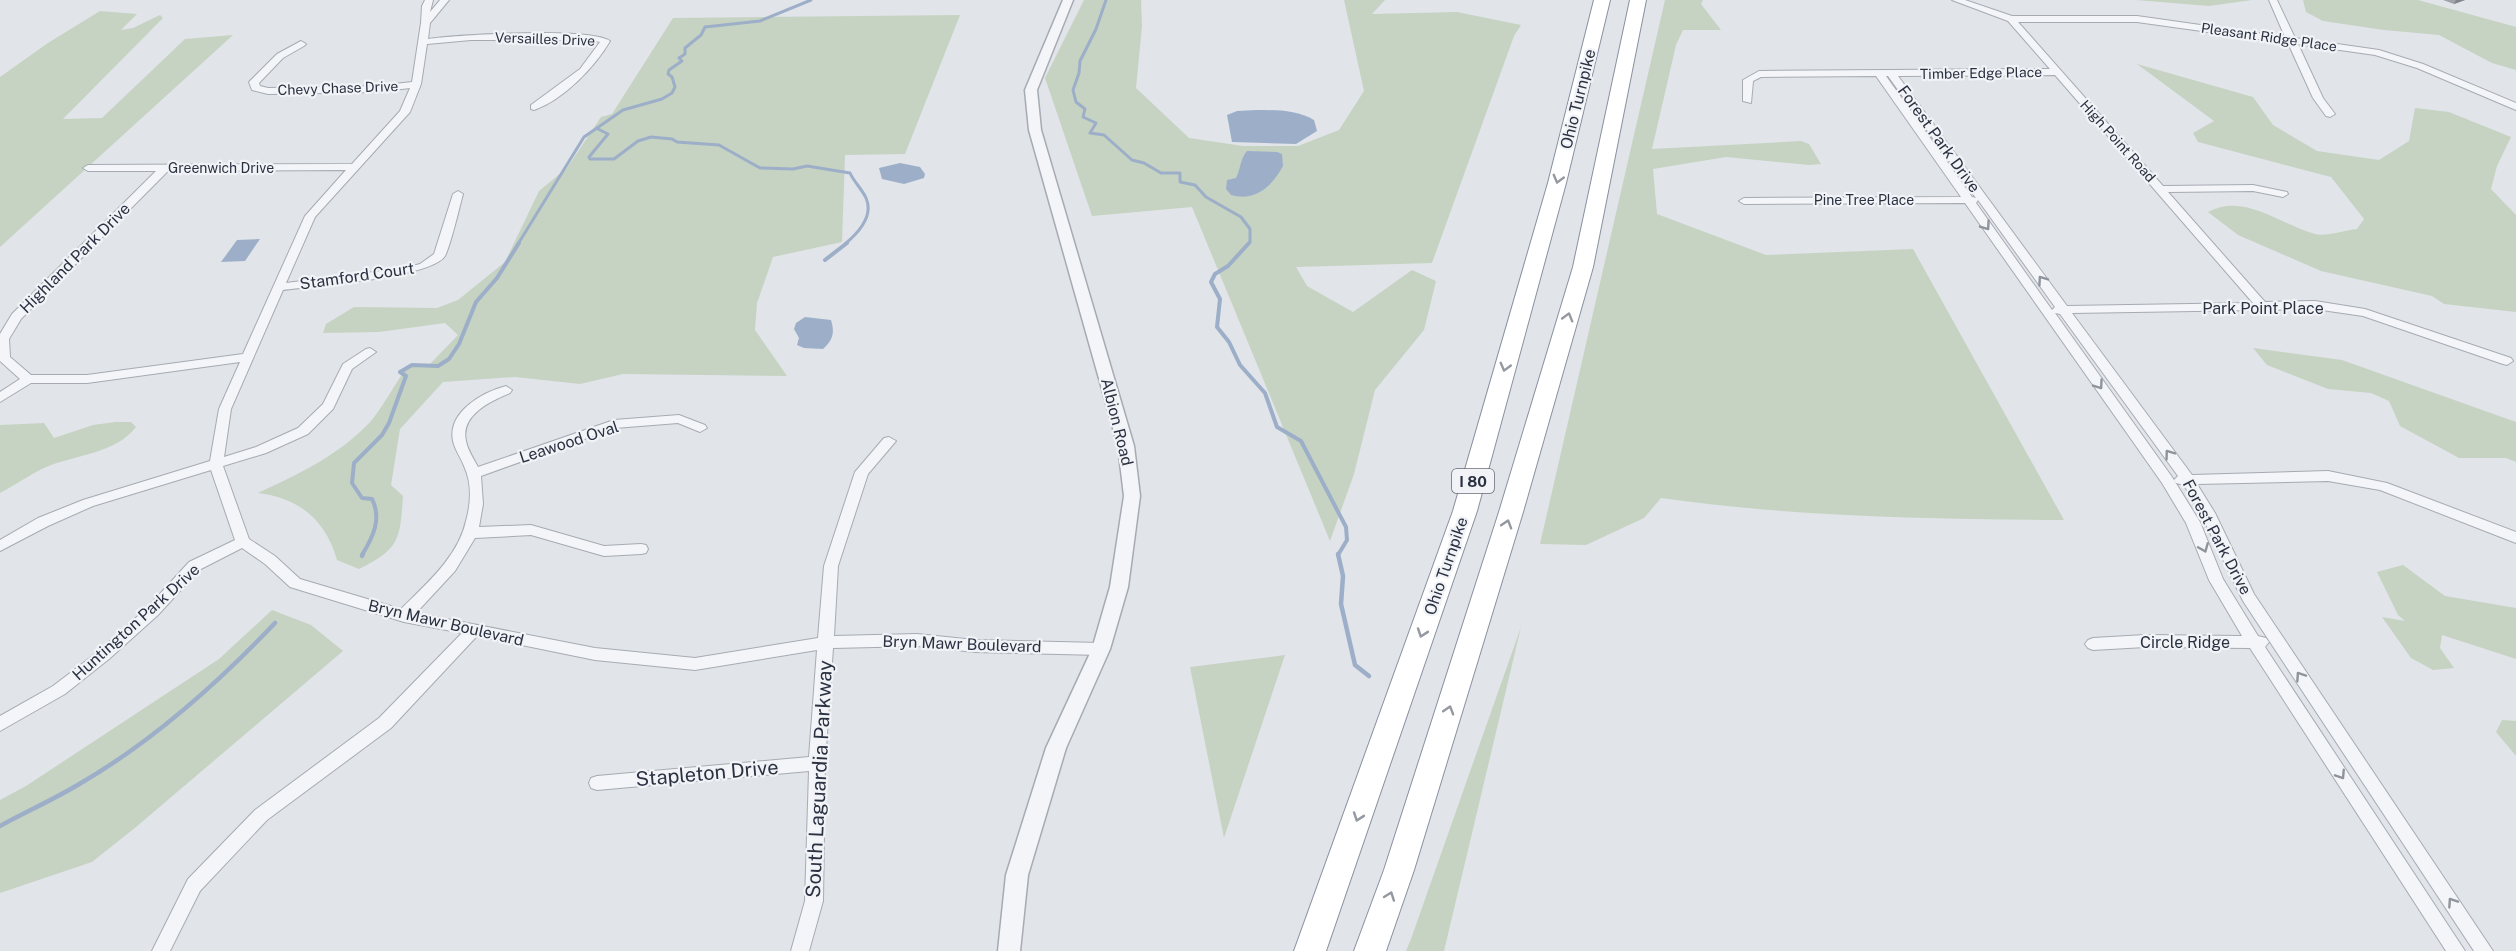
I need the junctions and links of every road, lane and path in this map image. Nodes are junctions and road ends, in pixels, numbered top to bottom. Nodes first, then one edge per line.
1 (429, 0) edge
2 (445, 0) edge
3 (1068, 0) edge
4 (1602, 0) edge
5 (1638, 0) edge
6 (1956, 0) edge
7 (2273, 0) edge
8 (2011, 19) junction
9 (426, 22) junction
10 (2290, 39) junction
11 (422, 42) junction
12 (301, 44) dead end
13 (2056, 72) junction
14 (1886, 75) junction
15 (416, 84) junction
16 (1748, 101) dead end
17 (534, 107) dead end
18 (2516, 107) edge
19 (2330, 114) dead end
20 (353, 167) junction
21 (88, 168) dead end
22 (165, 168) junction
23 (2161, 189) junction
24 (458, 194) dead end
25 (2283, 194) dead end
26 (1968, 200) junction
27 (1984, 200) junction
28 (1744, 201) dead end
29 (279, 287) junction
30 (2263, 307) junction
31 (2047, 310) junction
32 (2063, 310) junction
33 (370, 352) dead end
34 (247, 357) junction
35 (2507, 361) dead end
36 (28, 379) junction
37 (506, 390) dead end
38 (0, 398) edge
39 (700, 428) dead end
40 (889, 441) dead end
41 (216, 465) junction
42 (474, 474) junction
43 (2167, 480) junction
44 (2188, 480) junction
45 (470, 533) junction
46 (2516, 538) edge
47 (243, 542) junction
48 (0, 546) edge
49 (641, 549) dead end
50 (404, 616) junction
51 (472, 632) junction
52 (827, 642) junction
53 (2254, 642) junction
54 (2277, 643) junction
55 (2092, 644) dead end
56 (1101, 649) junction
57 (0, 724) edge
58 (817, 762) junction
59 (597, 783) dead end
60 (161, 951) edge
61 (800, 951) edge
62 (1009, 951) edge
63 (1310, 951) edge
64 (1370, 951) edge
65 (2456, 951) edge
66 (2484, 951) edge

1 - 9 street
2 - 9 street
3 - 56 street, Albion Road
4 -> 63 highway, Ohio Turnpike / I 80
64 -> 5 highway, I 80
6 - 8 street
7 - 10 street
8 - 10 street, Pleasant Ridge Place
8 - 13 street, High Point Road
9 - 11 street
10 - 18 street, Pleasant Ridge Place
10 - 19 street
11 - 15 street
11 - 17 street, Versailles Drive
12 - 15 street, Chevy Chase Drive
13 - 14 street, Timber Edge Place
13 - 23 street, High Point Road
14 - 16 street, Timber Edge Place
14 - 26 street, Forest Park Drive
14 - 27 street, Forest Park Drive
15 - 20 street
20 - 22 street, Greenwich Drive
20 - 29 street
21 - 22 street, Greenwich Drive
22 - 36 street, Highland Park Drive
23 - 25 street
23 - 30 street, High Point Road
24 - 29 street, Stamford Court
26 - 27 street, Pine Tree Place
26 - 28 street, Pine Tree Place
26 -> 31 street, Forest Park Drive
32 -> 27 street, Forest Park Drive
29 - 34 street
30 - 32 street, Park Point Place
30 - 35 street, Park Point Place
31 - 32 street, Park Point Place
31 -> 43 street, Forest Park Drive
44 -> 32 street, Forest Park Drive
33 - 41 street
34 - 36 street
34 - 41 street
36 - 38 street
37 - 42 street
39 - 42 street, Leawood Oval
40 - 52 street, South Laguardia Parkway
41 - 47 street
41 - 48 street
42 - 45 street
43 - 44 street
43 -> 53 street, Forest Park Drive
44 - 46 street
44 - 54 street, Forest Park Drive
45 - 49 street
45 - 50 street
47 - 50 street, Bryn Mawr Boulevard
47 - 57 street, Huntington Park Drive
50 - 51 street, Bryn Mawr Boulevard
51 - 52 street, Bryn Mawr Boulevard
51 - 60 street
52 - 56 street, Bryn Mawr Boulevard
52 - 58 street, South Laguardia Parkway
53 - 54 street, Circle Ridge
53 - 55 street, Circle Ridge
53 -> 65 street, Forest Park Drive
66 -> 54 street, Forest Park Drive
56 - 62 street, Albion Road
58 - 59 street, Stapleton Drive
58 - 61 street, South Laguardia Parkway

